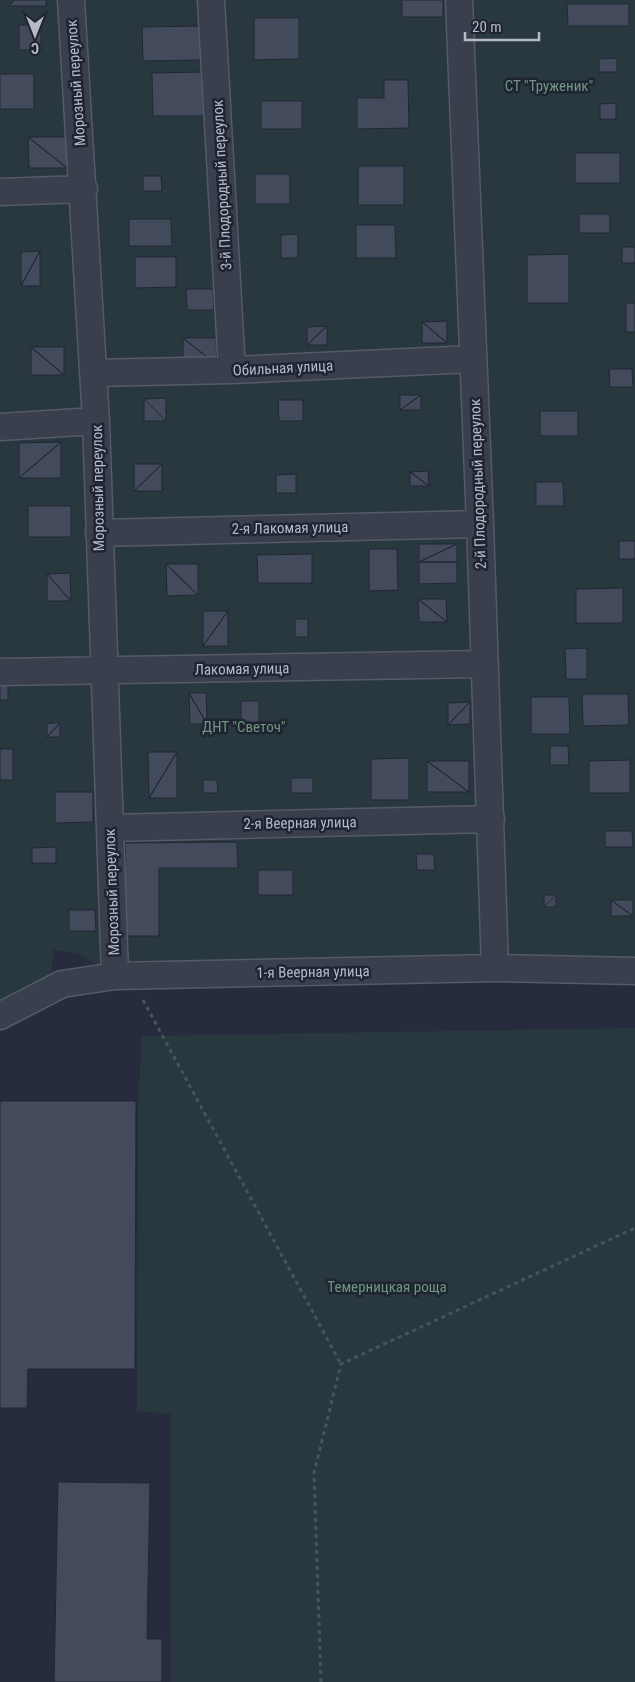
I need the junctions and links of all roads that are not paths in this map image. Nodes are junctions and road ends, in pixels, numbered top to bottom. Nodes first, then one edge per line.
1 (71, 0) edge
2 (211, 0) edge
3 (459, 0) edge
4 (84, 189) junction
5 (0, 192) edge
6 (473, 359) junction
7 (232, 370) junction
8 (94, 373) junction
9 (96, 421) junction
10 (0, 427) edge
11 (480, 524) junction
12 (99, 533) junction
13 (485, 664) junction
14 (104, 671) junction
15 (0, 672) edge
16 (491, 819) junction
17 (110, 828) junction
18 (495, 968) junction
19 (635, 971) edge
20 (122, 975) junction
21 (0, 1016) edge

1 - 4 street, Морозный переулок
2 - 7 street, 3-й Плодородный переулок
3 - 6 street, 2-й Плодородный переулок
4 - 5 street
4 - 8 street, Морозный переулок
6 - 7 street, Обильная улица
6 - 11 street, 2-й Плодородный переулок
7 - 8 street, Обильная улица
8 - 9 street, Морозный переулок
9 - 10 street
9 - 12 street, Морозный переулок
11 - 12 street, 2-я Лакомая улица
11 - 13 street, 2-й Плодородный переулок
12 - 14 street, Морозный переулок
13 - 14 street, Лакомая улица
13 - 16 street, 2-й Плодородный переулок
14 - 15 street, Лакомая улица
14 - 17 street, Морозный переулок
16 - 17 street, 2-я Веерная улица
16 - 18 street, 2-й Плодородный переулок
17 - 20 street, Морозный переулок
18 - 19 street, 1-я Веерная улица
18 - 20 street, 1-я Веерная улица
20 - 21 street, 1-я Веерная улица

